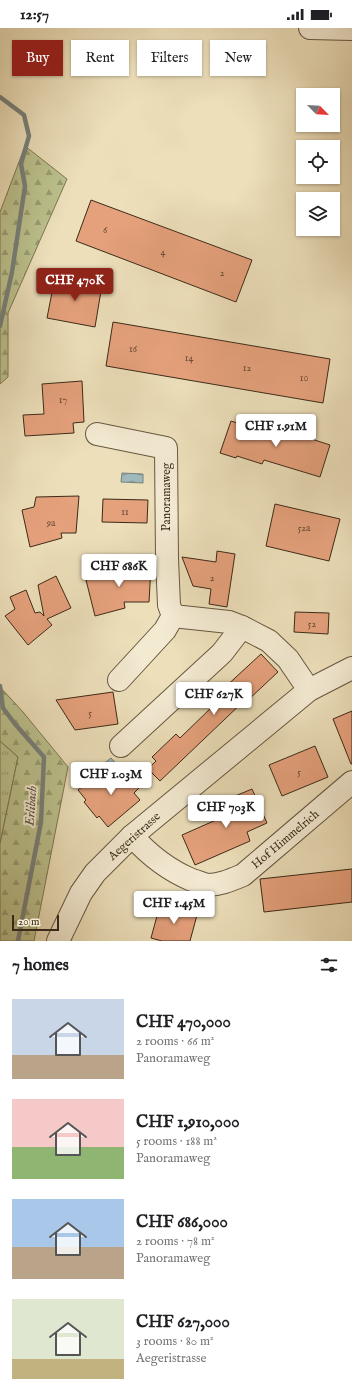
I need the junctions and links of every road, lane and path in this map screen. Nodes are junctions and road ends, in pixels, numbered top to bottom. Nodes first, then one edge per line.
1 (310, 28) edge
2 (352, 29) edge
3 (97, 434) dead end
4 (173, 616) junction
5 (242, 627) junction
6 (352, 668) edge
7 (119, 680) dead end
8 (309, 690) junction
9 (121, 746) dead end
10 (352, 782) edge
11 (132, 836) junction
12 (58, 941) edge

1 - 2 street
3 - 4 street, Panoramaweg
4 - 5 street
4 - 7 street
5 - 8 street
5 - 9 street
6 - 8 street, Aegeristrasse
8 - 11 street, Aegeristrasse
10 - 11 street, Hof Himmelrich
11 - 12 street, Aegeristrasse

